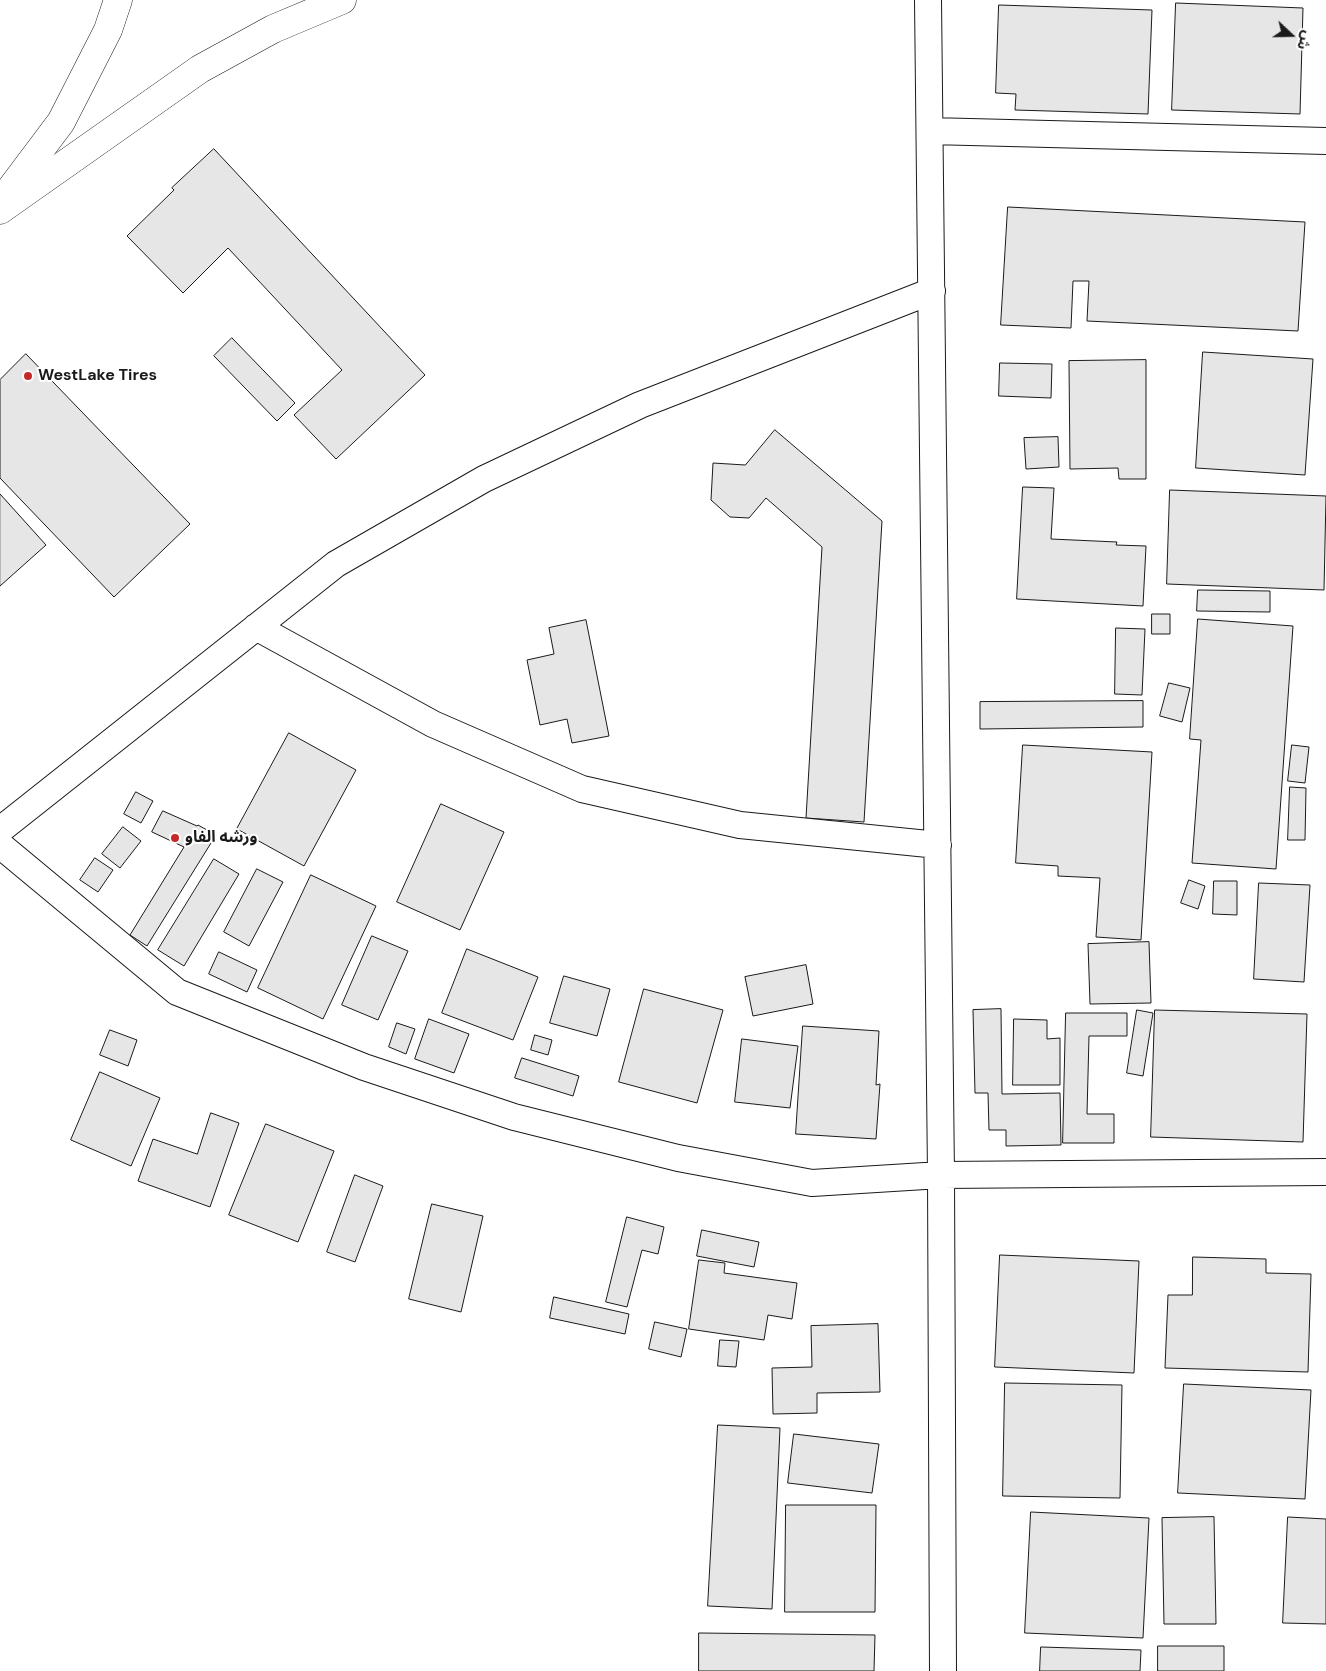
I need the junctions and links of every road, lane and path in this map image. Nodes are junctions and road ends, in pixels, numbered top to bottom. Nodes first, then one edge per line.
1 (118, 0) edge
2 (342, 0) edge
3 (928, 0) edge
4 (930, 131) junction
5 (1326, 140) edge
6 (0, 203) edge
7 (0, 210) edge
8 (932, 291) junction
9 (256, 627) junction
10 (0, 830) edge
11 (0, 845) edge
12 (938, 845) junction
13 (1326, 1172) edge
14 (942, 1175) junction
15 (943, 1671) edge

1 - 6 main road
2 - 7 main road
3 - 4 street
4 - 5 street
4 - 8 street
8 - 9 street
8 - 12 street
9 - 10 street
9 - 12 street
11 - 14 street
12 - 14 street
13 - 14 street
14 - 15 street

